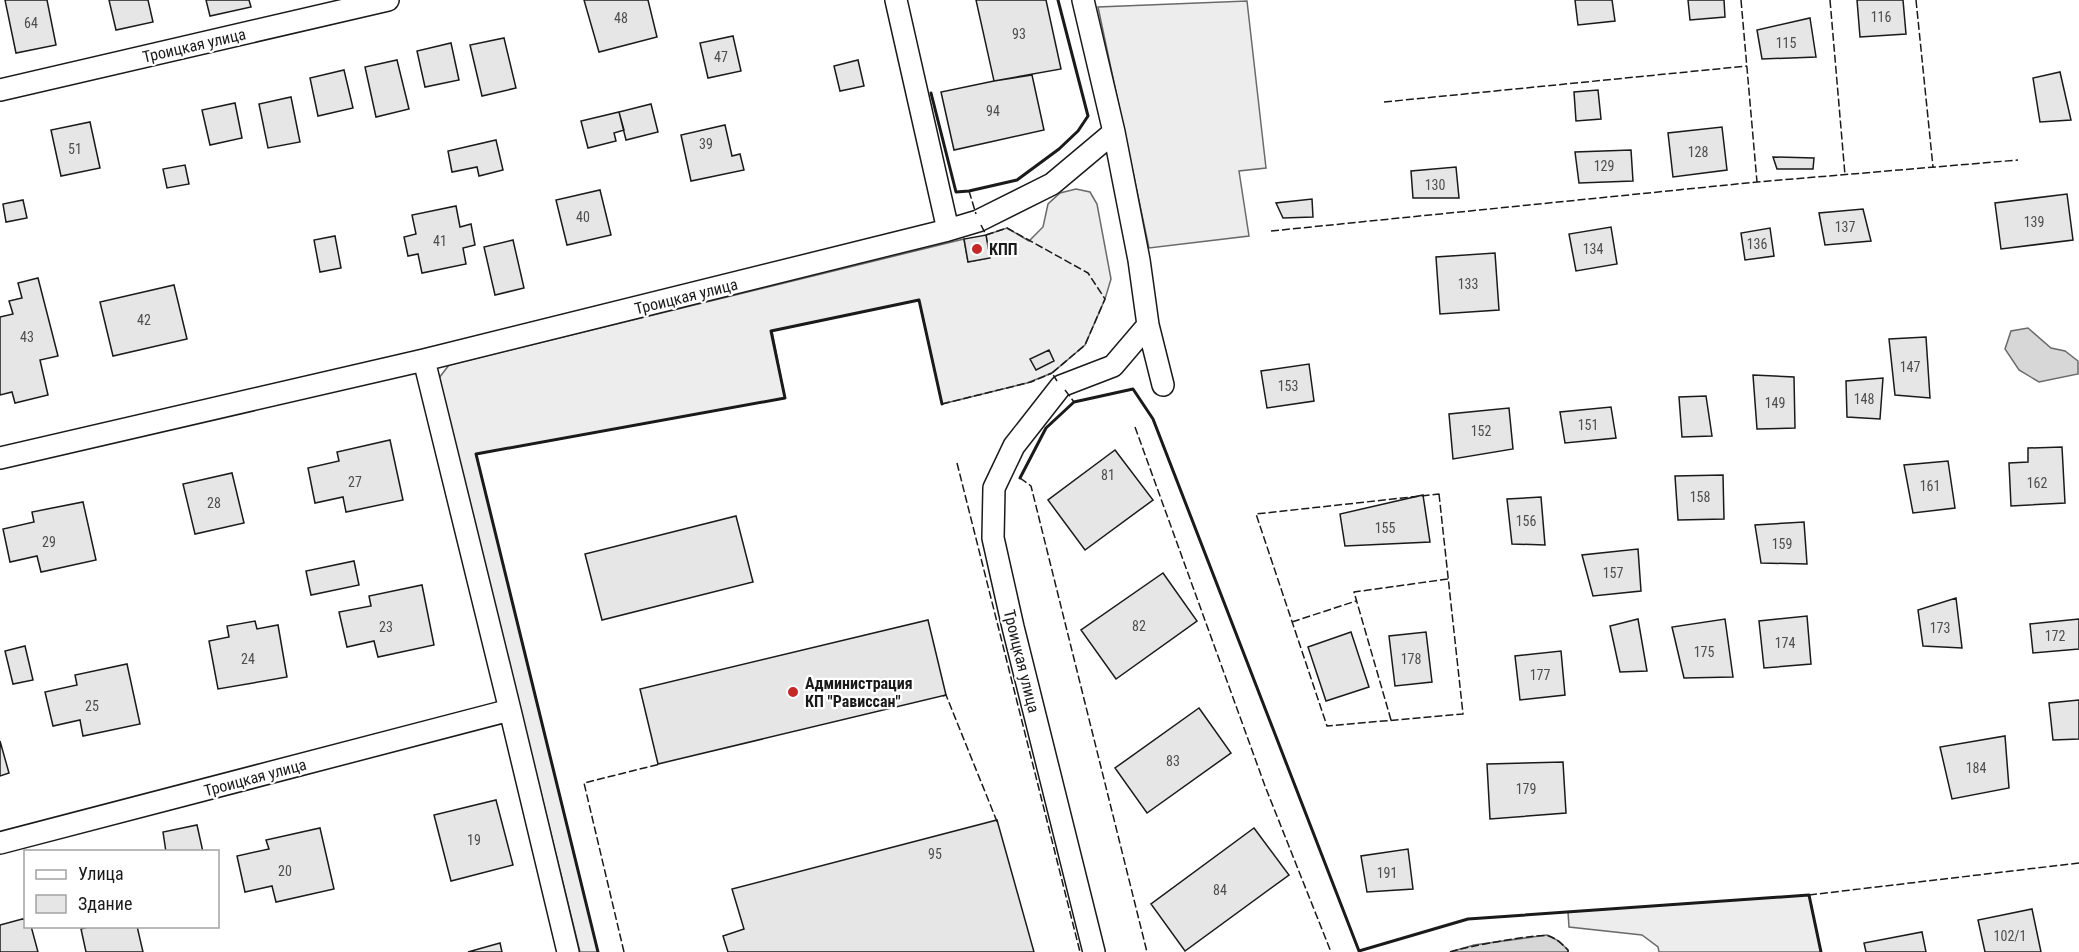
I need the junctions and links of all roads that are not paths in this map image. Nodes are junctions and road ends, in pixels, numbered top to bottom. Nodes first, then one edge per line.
1 (388, 0) edge
2 (896, 0) edge
3 (1083, 0) edge
4 (0, 90) edge
5 (1114, 132) junction
6 (948, 230) junction
7 (1148, 325) junction
8 (424, 360) junction
9 (1163, 384) dead end
10 (0, 458) edge
11 (510, 710) junction
12 (0, 843) edge
13 (567, 952) edge
14 (1094, 952) edge

1 - 4 street, Троицкая улица
2 - 6 street
3 - 5 street
5 - 6 street, Троицкая улица
5 - 7 street
6 - 8 street, Троицкая улица
7 - 9 street
7 - 14 street, Троицкая улица
8 - 10 street, Троицкая улица
8 - 11 street
11 - 12 street, Троицкая улица
11 - 13 street

